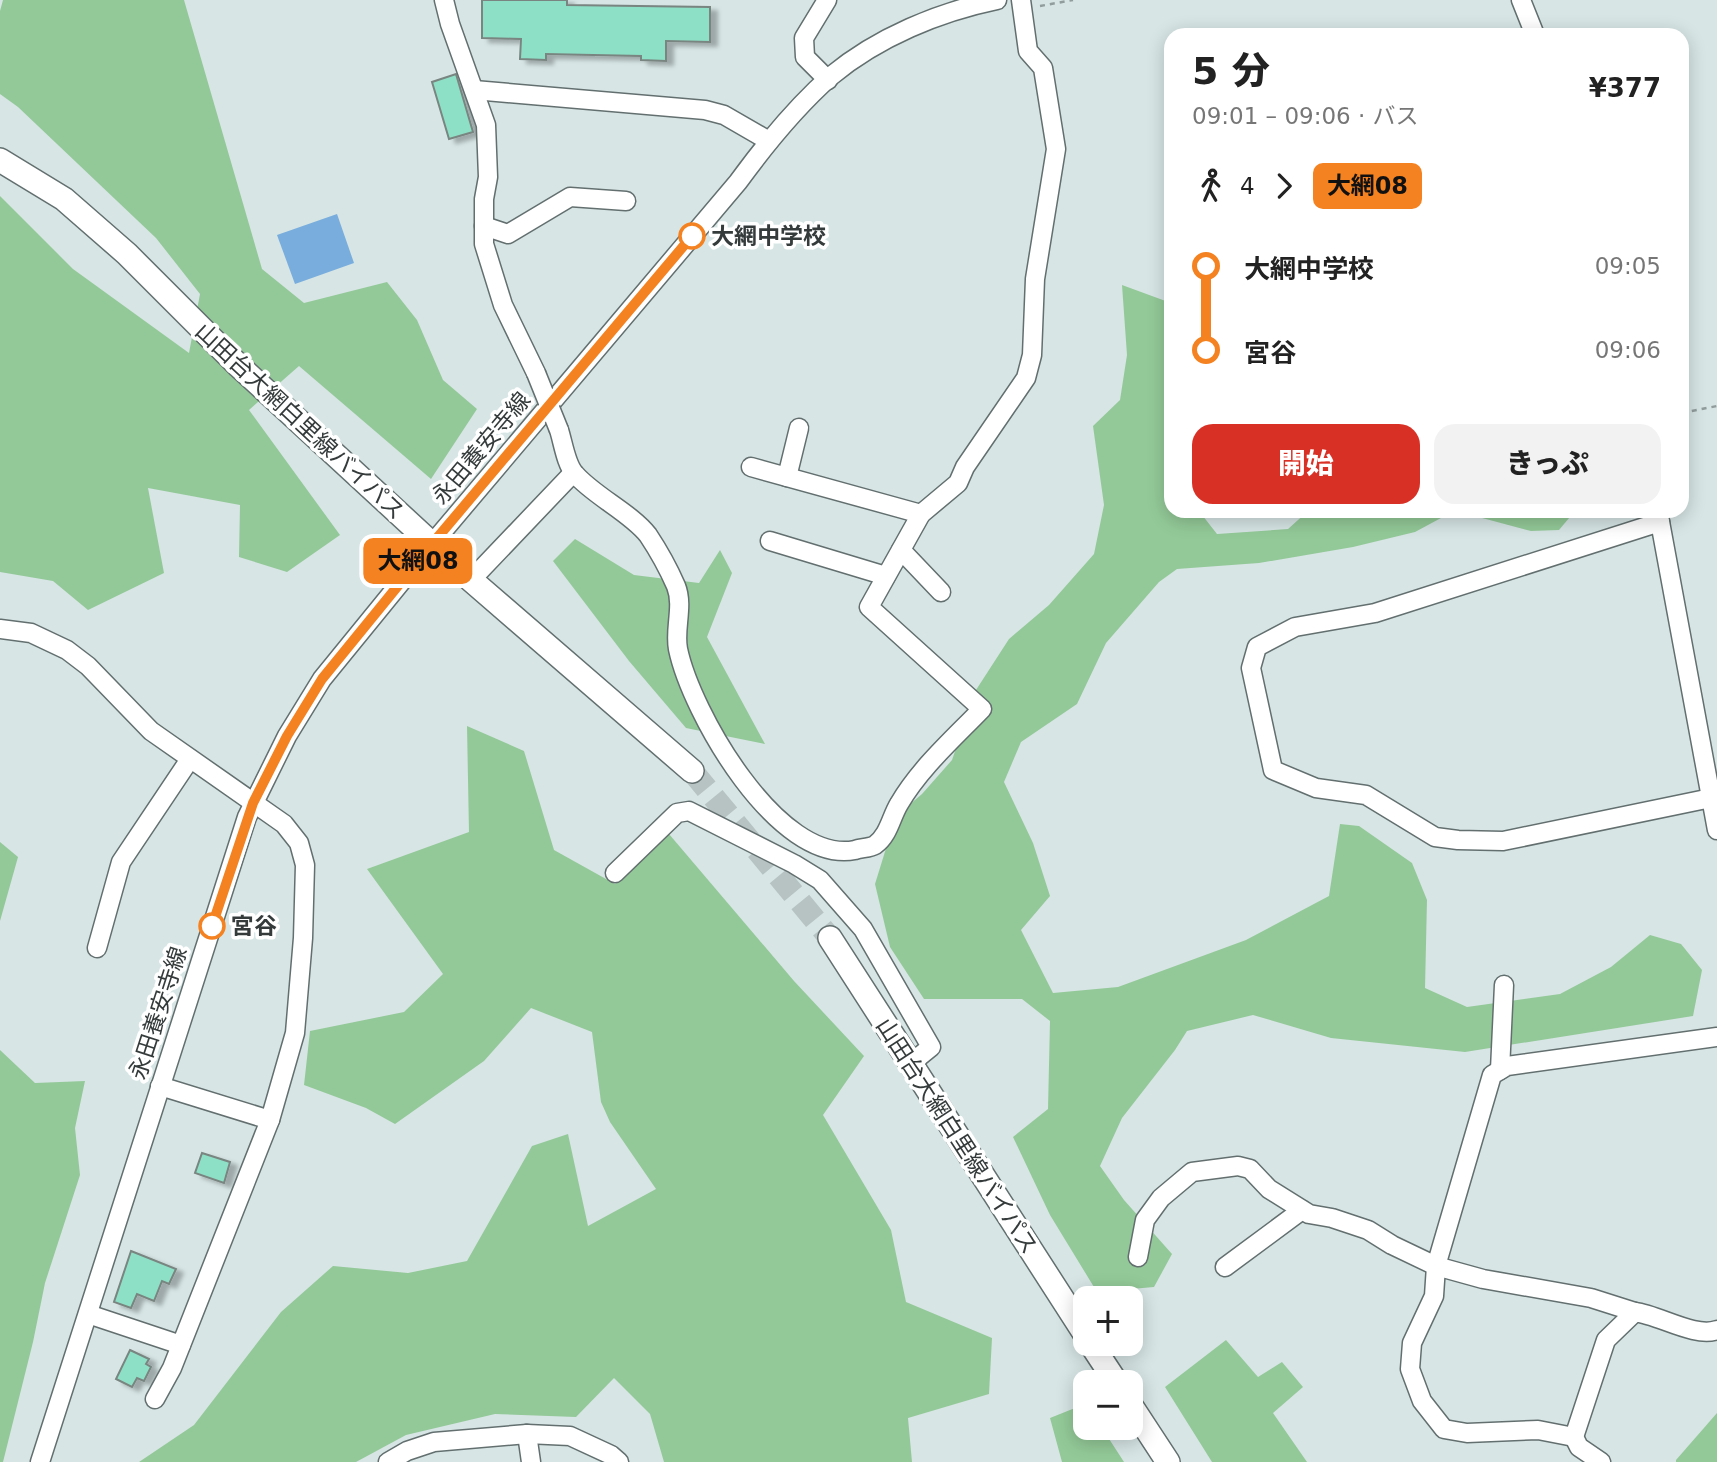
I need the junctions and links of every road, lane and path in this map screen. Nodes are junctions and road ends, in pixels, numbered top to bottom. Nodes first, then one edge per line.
1 (444, 0) edge
2 (827, 0) edge
3 (997, 0) edge
4 (1073, 0) edge
5 (1521, 0) edge
6 (1022, 5) edge
7 (1532, 28) edge
8 (828, 80) junction
9 (474, 90) junction
10 (769, 141) junction
11 (0, 160) edge
12 (626, 201) dead end
13 (484, 226) junction
14 (1717, 406) edge
15 (1689, 412) edge
16 (799, 428) dead end
17 (751, 467) dead end
18 (573, 473) junction
19 (787, 477) junction
20 (921, 514) junction
21 (1656, 518) edge
22 (1659, 518) edge
23 (770, 541) dead end
24 (432, 544) junction
25 (901, 550) junction
26 (886, 576) junction
27 (471, 580) junction
28 (941, 593) dead end
29 (0, 629) edge
30 (190, 759) junction
31 (692, 771) tunnel mouth
32 (1711, 798) junction
33 (253, 803) junction
34 (1717, 830) edge
35 (615, 873) dead end
36 (830, 938) tunnel mouth
37 (97, 948) dead end
38 (1504, 985) dead end
39 (1717, 1037) edge
40 (910, 1064) junction
41 (1500, 1070) junction
42 (160, 1086) junction
43 (270, 1120) junction
44 (1302, 1210) junction
45 (1138, 1256) dead end
46 (1436, 1266) junction
47 (1225, 1267) dead end
48 (1635, 1312) junction
49 (88, 1314) junction
50 (1073, 1315) edge
51 (1717, 1330) edge
52 (181, 1345) junction
53 (155, 1399) dead end
54 (1143, 1424) edge
55 (527, 1434) junction
56 (1574, 1437) junction
57 (40, 1462) edge
58 (388, 1462) edge
59 (531, 1462) edge
60 (619, 1462) edge
61 (1168, 1462) edge
62 (1601, 1462) edge

1 - 9 street
2 - 8 street
3 - 8 street, 永田養安寺線
4 - 6 path
5 - 7 street
6 - 20 street
8 - 10 street, 永田養安寺線
9 - 10 street
9 - 13 street
10 - 24 street, 永田養安寺線
11 - 24 main road, 山田台大網白里線バイパス
12 - 13 street
13 - 18 street, bridge
14 - 15 path
16 - 19 street
17 - 19 street
18 - 26 street
18 - 27 street
19 - 20 street
20 - 25 street
21 - 32 street
22 - 32 street
23 - 26 street
24 - 27 main road, 山田台大網白里線バイパス
24 - 33 street, 永田養安寺線
25 - 26 street
25 - 28 street
27 - 31 main road, 山田台大網白里線バイパス
29 - 30 street
30 - 33 street
30 - 37 street
32 - 34 street
33 - 42 street, 永田養安寺線
33 - 43 street
35 - 40 street
36 - 40 main road, 山田台大網白里線バイパス
38 - 41 street
39 - 41 street
40 - 50 main road, 山田台大網白里線バイパス
41 - 46 street
42 - 43 street
42 - 49 street, 永田養安寺線
43 - 52 street
44 - 45 street
44 - 46 street
44 - 47 street
46 - 48 street
46 - 56 street
48 - 51 street
48 - 56 street
49 - 52 street
49 - 57 street, 永田養安寺線
52 - 53 street
54 - 61 main road
55 - 58 street
55 - 59 street
55 - 60 street
56 - 62 street

